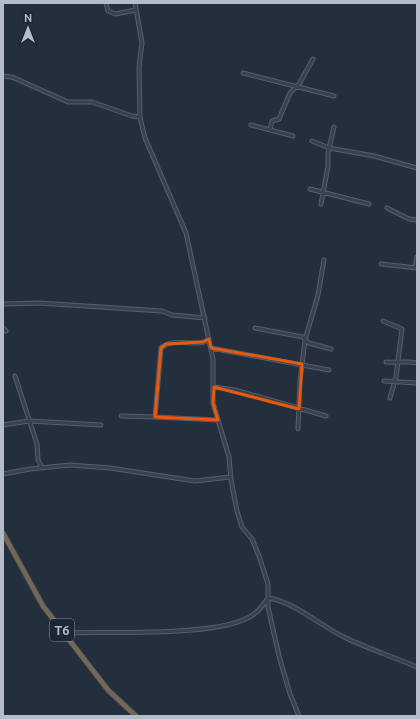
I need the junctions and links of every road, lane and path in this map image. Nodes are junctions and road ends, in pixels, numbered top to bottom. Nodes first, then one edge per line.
1 (106, 3) edge
2 (135, 3) edge
3 (136, 10) junction
4 (312, 59) dead end
5 (243, 73) dead end
6 (3, 76) edge
7 (296, 86) junction
8 (334, 96) dead end
9 (140, 117) junction
10 (251, 125) dead end
11 (334, 127) dead end
12 (270, 129) junction
13 (293, 136) dead end
14 (312, 141) dead end
15 (329, 148) junction
16 (417, 168) edge
17 (310, 189) dead end
18 (324, 192) junction
19 (321, 204) dead end
20 (369, 204) dead end
21 (387, 208) dead end
22 (417, 220) edge
23 (417, 257) edge
24 (324, 260) dead end
25 (381, 264) dead end
26 (416, 268) edge
27 (3, 304) edge
28 (205, 318) junction
29 (383, 321) dead end
30 (255, 328) dead end
31 (209, 339) junction
32 (305, 340) junction
33 (211, 348) junction
34 (331, 349) dead end
35 (386, 362) dead end
36 (398, 363) junction
37 (417, 363) edge
38 (302, 364) junction
39 (329, 370) dead end
40 (15, 376) dead end
41 (384, 382) dead end
42 (395, 383) junction
43 (417, 383) edge
44 (214, 387) junction
45 (390, 398) dead end
46 (299, 409) junction
47 (121, 416) dead end
48 (326, 416) dead end
49 (155, 417) junction
50 (29, 420) junction
51 (218, 420) junction
52 (3, 425) edge
53 (101, 425) dead end
54 (298, 429) dead end
55 (41, 466) dead end
56 (3, 474) edge
57 (230, 477) junction
58 (3, 532) edge
59 (268, 598) junction
60 (64, 633) junction
61 (417, 667) edge
62 (136, 716) edge
63 (299, 716) edge

1 - 3 street
2 - 3 street
3 - 9 street
4 - 7 street
5 - 7 street
6 - 9 street
7 - 8 street
7 - 12 street
9 - 28 street
10 - 12 street
11 - 15 street
12 - 13 street
14 - 15 street
15 - 16 street
15 - 18 street
17 - 18 street
18 - 19 street
18 - 20 street
21 - 22 street
23 - 26 street
24 - 32 street
25 - 26 street
27 - 28 street
28 - 31 street
29 - 36 street
30 - 32 street
31 - 33 street
31 - 49 street
32 - 34 street
32 - 38 street
33 - 38 street
33 - 44 street
35 - 36 street
36 - 37 street
36 - 42 street
38 - 39 street
38 - 46 street
40 - 50 street
41 - 42 street
42 - 43 street
42 - 45 street
44 - 46 street
44 - 51 street
46 - 48 street
46 - 54 street
47 - 49 street
49 - 51 street
50 - 52 street
50 - 53 street
50 - 55 street
51 - 57 street
56 - 57 street
57 - 59 street
58 - 60 highway, T6
59 - 60 street
59 - 61 street
59 - 63 street
60 - 62 highway, T6

